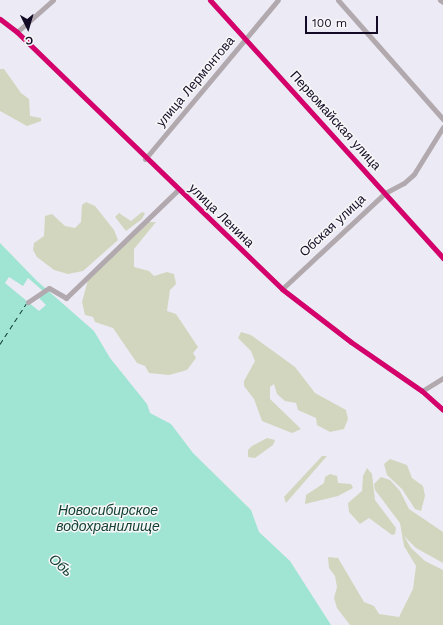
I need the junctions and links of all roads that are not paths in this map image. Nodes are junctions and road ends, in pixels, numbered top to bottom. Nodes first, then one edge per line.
1 (53, 0) edge
2 (210, 0) edge
3 (278, 0) edge
4 (338, 0) edge
5 (440, 0) edge
6 (443, 2) edge
7 (0, 19) edge
8 (17, 32) junction
9 (246, 39) junction
10 (443, 119) edge
11 (443, 127) edge
12 (145, 159) junction
13 (178, 190) junction
14 (385, 193) junction
15 (443, 258) edge
16 (282, 289) junction
17 (28, 302) dead end
18 (443, 378) edge
19 (422, 391) junction
20 (443, 410) edge

1 - 8 street
2 - 9 street, Первомайская улица
3 - 9 street, улица Лермонтова
4 - 10 street
5 - 6 street
7 - 8 street, улица Ленина
8 - 12 street, улица Ленина
9 - 12 street, улица Лермонтова
9 - 14 street, Первомайская улица
11 - 14 street, Обская улица
12 - 13 street, улица Ленина
13 - 16 street, улица Ленина
13 - 17 street
14 - 15 street, Первомайская улица
14 - 16 street, Обская улица
16 - 19 street, улица Ленина
18 - 19 street
19 - 20 street, улица Ленина

